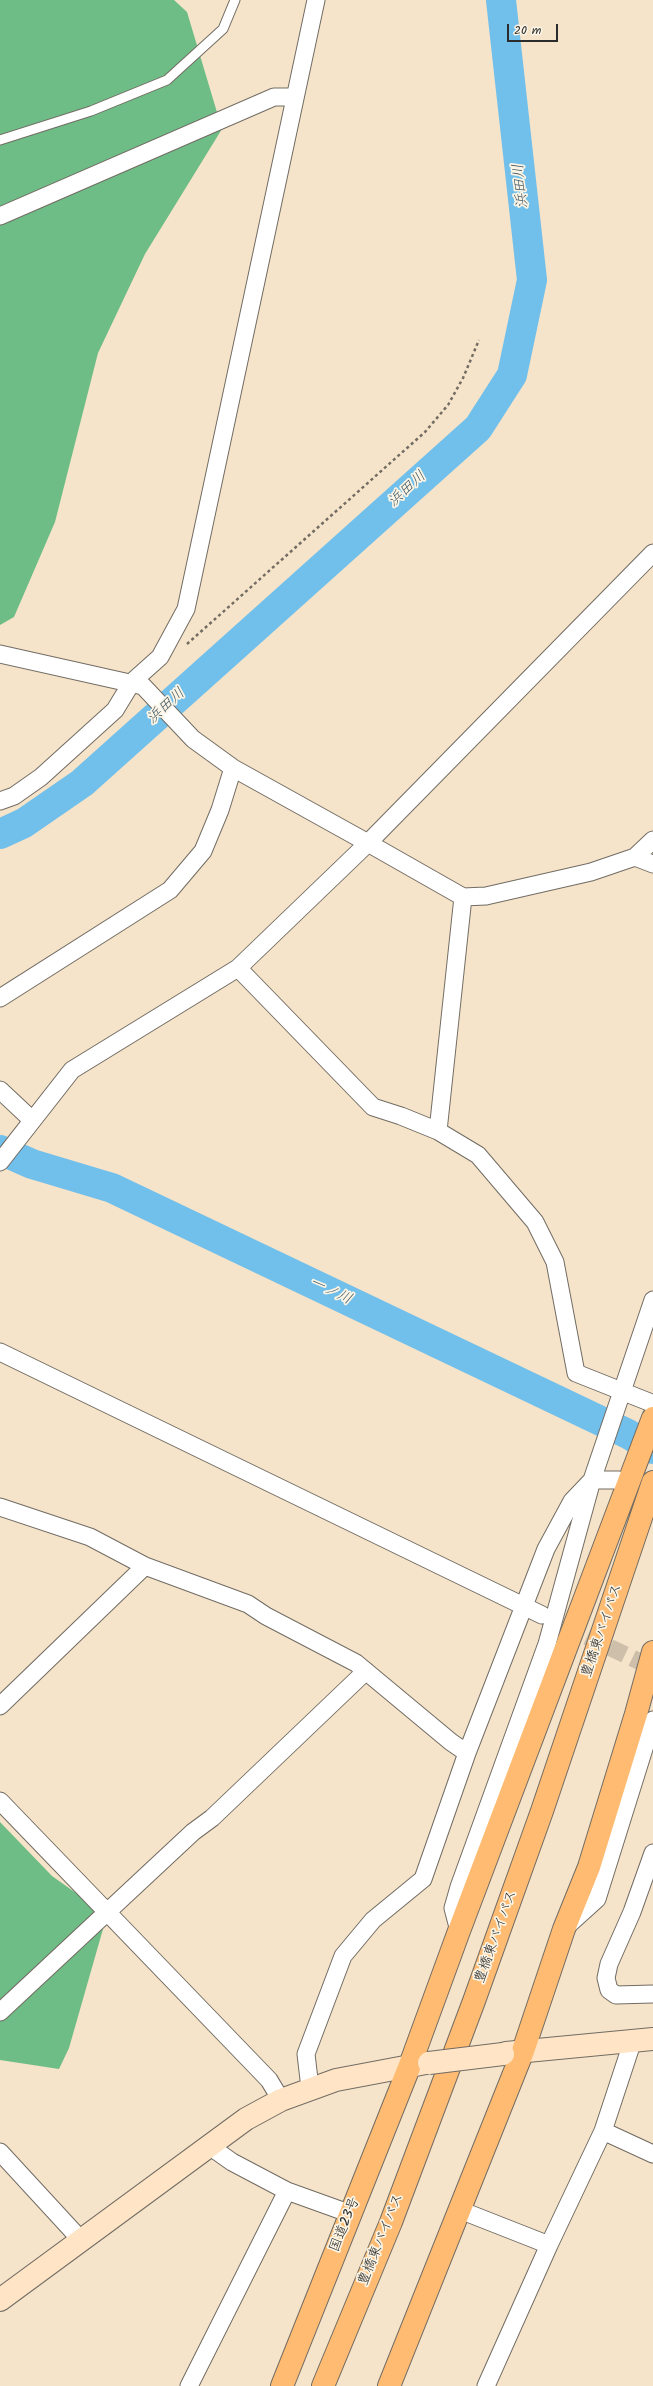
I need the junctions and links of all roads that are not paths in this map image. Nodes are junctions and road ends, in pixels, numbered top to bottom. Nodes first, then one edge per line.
1 (235, 0) edge
2 (316, 0) edge
3 (295, 97) junction
4 (0, 140) edge
5 (0, 216) edge
6 (653, 553) edge
7 (0, 654) edge
8 (138, 684) junction
9 (233, 768) junction
10 (0, 801) edge
11 (653, 840) edge
12 (368, 843) junction
13 (635, 857) junction
14 (653, 864) edge
15 (462, 897) junction
16 (238, 968) junction
17 (0, 998) edge
18 (0, 1090) edge
19 (28, 1125) junction
20 (438, 1131) junction
21 (0, 1162) edge
22 (653, 1300) edge
23 (0, 1352) edge
24 (621, 1396) junction
25 (651, 1410) edge
26 (625, 1479) junction
27 (592, 1480) junction
28 (652, 1485) edge
29 (0, 1507) edge
30 (145, 1566) junction
31 (522, 1607) junction
32 (542, 1615) tunnel mouth
33 (653, 1652) edge
34 (366, 1671) junction
35 (0, 1706) edge
36 (653, 1720) edge
37 (467, 1753) junction
38 (0, 1801) edge
39 (652, 1859) edge
40 (106, 1911) junction
41 (564, 1929) junction
42 (458, 1931) junction
43 (653, 1994) edge
44 (0, 2012) edge
45 (643, 2040) edge
46 (513, 2052) junction
47 (419, 2064) junction
48 (310, 2088) junction
49 (281, 2100) junction
50 (603, 2131) junction
51 (208, 2145) junction
52 (0, 2152) edge
53 (653, 2154) edge
54 (287, 2191) junction
55 (460, 2210) junction
56 (351, 2214) junction
57 (81, 2240) junction
58 (549, 2245) junction
59 (0, 2300) edge
60 (189, 2386) edge
61 (282, 2386) edge
62 (323, 2386) edge
63 (389, 2386) edge
64 (486, 2386) edge

1 - 4 lane
2 - 3 street
3 - 5 street
3 - 8 street
6 - 12 street
7 - 8 street
8 - 9 street
8 - 10 street
9 - 12 street
9 - 17 street
11 - 13 street
12 - 15 street
12 - 16 street
13 - 14 street
13 - 15 street
15 - 20 street
16 - 19 street
16 - 20 street
18 - 19 street
19 - 21 street
20 - 24 street
22 - 24 street
23 - 31 street
24 - 25 street
24 - 27 street
25 - 26 highway, 国道23号
26 - 27 street
26 - 42 highway, 国道23号
27 - 31 street
27 - 42 street
28 - 62 highway, 豊橋東バイパス
29 - 30 street
30 - 34 street
30 - 35 street
31 - 32 street
31 - 37 street
33 - 41 highway
34 - 37 street
34 - 40 street
36 - 41 street
37 - 48 street
38 - 40 street
39 - 43 street
40 - 44 street
40 - 49 street
41 - 46 highway
42 - 47 highway, 国道23号
45 - 46 street
45 - 50 street
46 - 47 street, bridge
46 - 55 highway
47 - 48 street
47 - 56 highway, 国道23号
48 - 49 street
49 - 51 street
50 - 53 street
50 - 58 street
51 - 54 street
51 - 57 street
52 - 57 street
54 - 56 street
54 - 60 street
55 - 58 street
55 - 63 highway
56 - 61 highway, 国道23号
57 - 59 street
58 - 64 street

